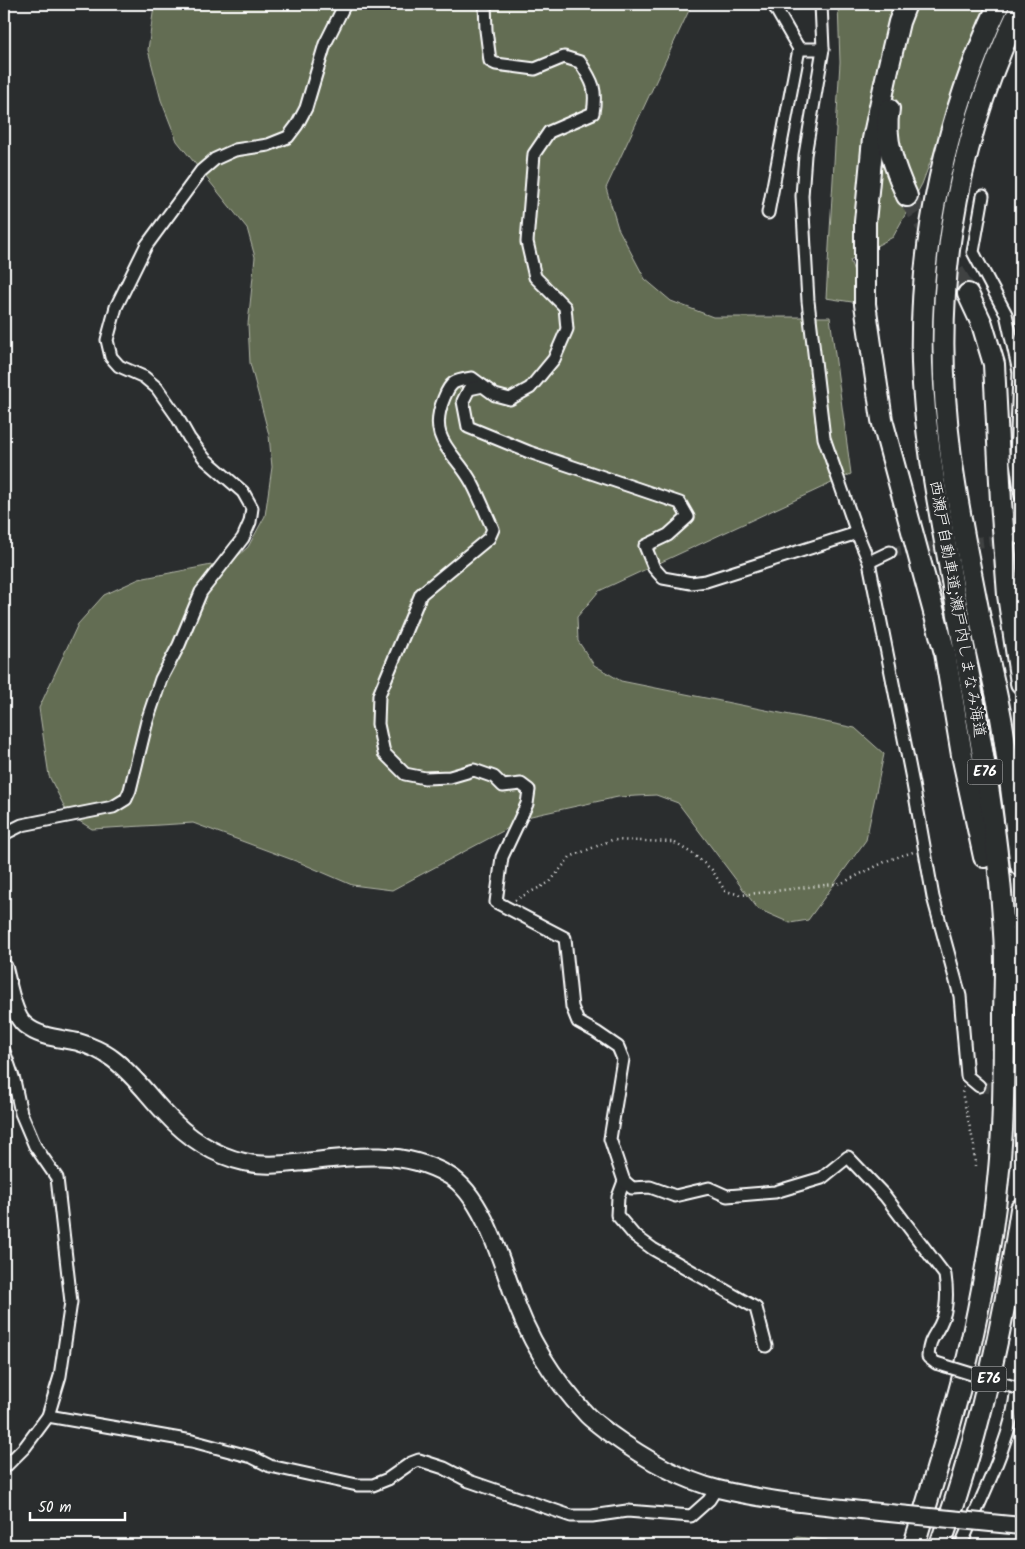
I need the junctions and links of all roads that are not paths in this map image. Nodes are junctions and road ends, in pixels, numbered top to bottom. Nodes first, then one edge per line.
1 (345, 4) edge
2 (485, 4) edge
3 (773, 4) edge
4 (821, 4) edge
5 (906, 4) edge
6 (910, 4) edge
7 (999, 4) edge
8 (1021, 6) edge
9 (799, 49) junction
10 (823, 49) junction
11 (907, 196) tunnel mouth
12 (983, 196) dead end
13 (768, 213) dead end
14 (968, 294) tunnel mouth
15 (482, 386) junction
16 (1021, 496) edge
17 (857, 533) junction
18 (890, 552) tunnel mouth
19 (869, 562) junction
20 (1021, 683) edge
21 (4, 834) edge
22 (1021, 866) edge
23 (4, 968) edge
24 (1004, 1043) junction
25 (4, 1051) edge
26 (979, 1086) dead end
27 (624, 1181) junction
28 (1021, 1210) edge
29 (766, 1346) dead end
30 (1017, 1388) junction
31 (1021, 1401) edge
32 (1018, 1410) edge
33 (48, 1416) junction
34 (4, 1468) edge
35 (716, 1489) junction
36 (1021, 1526) edge
37 (914, 1545) edge
38 (940, 1545) edge
39 (961, 1545) edge

1 - 21 street
2 - 15 street
3 - 9 street
4 - 10 street
5 - 24 highway
6 - 11 highway
7 - 24 highway, 西瀬戸自動車道;瀬戸内しまなみ海道 / E76
8 - 22 highway, 西瀬戸自動車道;瀬戸内しまなみ海道 / E76
9 - 10 street
9 - 13 street
10 - 17 street
12 - 16 street
14 - 20 highway
15 - 17 street
15 - 27 street
17 - 19 street
18 - 19 street
19 - 26 street
23 - 35 street
24 - 37 highway, 西瀬戸自動車道;瀬戸内しまなみ海道 / E76
25 - 33 street
27 - 29 street
27 - 30 street, bridge
28 - 38 highway, E76
30 - 31 street
30 - 32 street
32 - 39 street
33 - 34 street
33 - 35 street
35 - 36 street, bridge

